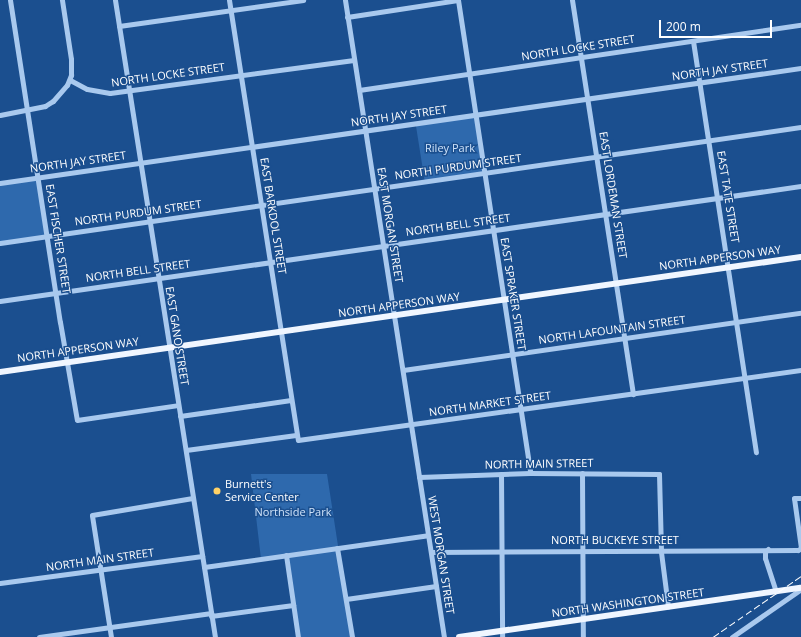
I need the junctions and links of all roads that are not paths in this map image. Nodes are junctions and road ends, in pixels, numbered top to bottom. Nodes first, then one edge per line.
1 (10, 0) edge
2 (62, 0) edge
3 (115, 0) edge
4 (229, 0) edge
5 (303, 0) edge
6 (345, 0) edge
7 (458, 0) edge
8 (572, 0) edge
9 (231, 10) junction
10 (347, 17) junction
11 (801, 25) edge
12 (119, 26) junction
13 (693, 41) junction
14 (581, 58) junction
15 (354, 60) junction
16 (801, 68) edge
17 (470, 73) junction
18 (242, 75) junction
19 (70, 80) junction
20 (700, 83) junction
21 (359, 90) junction
22 (129, 91) junction
23 (588, 99) junction
24 (28, 111) junction
25 (0, 115) edge
26 (475, 115) junction
27 (801, 127) edge
28 (365, 131) junction
29 (709, 141) junction
30 (253, 147) junction
31 (597, 157) junction
32 (140, 164) junction
33 (484, 173) junction
34 (38, 178) junction
35 (0, 183) edge
36 (801, 186) edge
37 (374, 189) junction
38 (718, 198) junction
39 (262, 205) junction
40 (606, 214) junction
41 (149, 221) junction
42 (493, 231) junction
43 (47, 236) junction
44 (0, 243) edge
45 (384, 246) junction
46 (801, 257) edge
47 (270, 262) junction
48 (729, 267) junction
49 (158, 278) junction
50 (617, 283) junction
51 (56, 293) junction
52 (504, 300) junction
53 (0, 301) edge
54 (801, 313) edge
55 (394, 315) junction
56 (737, 323) junction
57 (281, 332) junction
58 (625, 339) junction
59 (169, 347) junction
60 (513, 355) junction
61 (67, 362) junction
62 (403, 370) junction
63 (801, 370) edge
64 (0, 372) edge
65 (745, 378) junction
66 (633, 394) junction
67 (291, 400) junction
68 (178, 405) junction
69 (521, 410) junction
70 (180, 416) junction
71 (411, 426) junction
72 (296, 435) junction
73 (186, 450) junction
74 (756, 452) dead end
75 (530, 473) junction
76 (582, 473) junction
77 (501, 474) junction
78 (419, 477) junction
79 (193, 498) junction
80 (801, 498) edge
81 (428, 535) junction
82 (337, 548) junction
83 (768, 549) junction
84 (583, 550) junction
85 (661, 550) junction
86 (501, 551) junction
87 (431, 552) junction
88 (286, 555) junction
89 (202, 556) junction
90 (204, 567) junction
91 (101, 570) junction
92 (0, 583) edge
93 (436, 586) junction
94 (801, 589) edge
95 (776, 592) junction
96 (346, 599) junction
97 (293, 605) junction
98 (668, 607) junction
99 (211, 615) junction
100 (583, 619) junction
101 (110, 627) junction
102 (502, 634) edge
103 (39, 637) edge
104 (111, 637) edge
105 (215, 637) edge
106 (298, 637) edge
107 (352, 637) edge
108 (444, 637) edge
109 (458, 637) edge
110 (583, 637) edge
111 (732, 637) edge

1 - 24 street, EAST FISCHER STREET
2 - 19 street
3 - 12 street, EAST GANO STREET
4 - 9 street, EAST BARKDOL STREET
5 - 9 street
6 - 10 street, EAST MORGAN STREET
7 - 10 street
7 - 17 street, EAST SPRAKER STREET
8 - 14 street, EAST LORDEMAN STREET
9 - 12 street
9 - 18 street, EAST BARKDOL STREET
10 - 15 street, EAST MORGAN STREET
11 - 13 street, NORTH LOCKE STREET
12 - 22 street, EAST GANO STREET
13 - 14 street, NORTH LOCKE STREET
13 - 20 street, EAST TATE STREET
14 - 17 street, NORTH LOCKE STREET
14 - 23 street, EAST LORDEMAN STREET
15 - 18 street, NORTH LOCKE STREET
15 - 21 street, EAST MORGAN STREET
16 - 20 street, NORTH JAY STREET
17 - 21 street, NORTH LOCKE STREET
17 - 26 street, EAST SPRAKER STREET
18 - 22 street, NORTH LOCKE STREET
18 - 30 street, EAST BARKDOL STREET
19 - 22 street, NORTH LOCKE STREET
19 - 24 street
20 - 23 street, NORTH JAY STREET
20 - 29 street, EAST TATE STREET
21 - 28 street, EAST MORGAN STREET
22 - 32 street, EAST GANO STREET
23 - 26 street, NORTH JAY STREET
23 - 31 street, EAST LORDEMAN STREET
24 - 25 street
24 - 34 street, EAST FISCHER STREET
26 - 28 street, NORTH JAY STREET
26 - 33 street, EAST SPRAKER STREET
27 - 29 street, NORTH PURDUM STREET
28 - 30 street, NORTH JAY STREET
28 - 37 street, EAST MORGAN STREET
29 - 31 street, NORTH PURDUM STREET
29 - 38 street, EAST TATE STREET
30 - 32 street, NORTH JAY STREET
30 - 39 street, EAST BARKDOL STREET
31 - 33 street, NORTH PURDUM STREET
31 - 40 street, EAST LORDEMAN STREET
32 - 34 street, NORTH JAY STREET
32 - 41 street, EAST GANO STREET
33 - 37 street, NORTH PURDUM STREET
33 - 42 street, EAST SPRAKER STREET
34 - 35 street, NORTH JAY STREET
34 - 43 street, EAST FISCHER STREET
36 - 38 street, NORTH BELL STREET
37 - 39 street, NORTH PURDUM STREET
37 - 45 street, EAST MORGAN STREET
38 - 40 street, NORTH BELL STREET
38 - 48 street, EAST TATE STREET
39 - 41 street, NORTH PURDUM STREET
39 - 47 street, EAST BARKDOL STREET
40 - 42 street, NORTH BELL STREET
40 - 50 street, EAST LORDEMAN STREET
41 - 43 street, NORTH PURDUM STREET
41 - 49 street, EAST GANO STREET
42 - 45 street, NORTH BELL STREET
42 - 52 street, EAST SPRAKER STREET
43 - 44 street, NORTH PURDUM STREET
43 - 51 street, EAST FISCHER STREET
45 - 47 street, NORTH BELL STREET
45 - 55 street, EAST MORGAN STREET
46 - 48 main road, NORTH APPERSON WAY
47 - 49 street, NORTH BELL STREET
47 - 57 street, EAST BARKDOL STREET
48 - 50 main road, NORTH APPERSON WAY
48 - 56 street, EAST TATE STREET
49 - 51 street, NORTH BELL STREET
49 - 59 street, EAST GANO STREET
50 - 52 main road, NORTH APPERSON WAY
50 - 58 street, EAST LORDEMAN STREET
51 - 53 street, NORTH BELL STREET
51 - 61 street, EAST FISCHER STREET
52 - 55 main road, NORTH APPERSON WAY
52 - 60 street, EAST SPRAKER STREET
54 - 56 street, NORTH LAFOUNTAIN STREET
55 - 57 main road, NORTH APPERSON WAY
55 - 62 street, EAST MORGAN STREET
56 - 58 street, NORTH LAFOUNTAIN STREET
56 - 65 street, EAST TATE STREET
57 - 59 main road, NORTH APPERSON WAY
57 - 67 street, EAST BARKDOL STREET
58 - 60 street, NORTH LAFOUNTAIN STREET
58 - 66 street, EAST LORDEMAN STREET
59 - 61 main road, NORTH APPERSON WAY
59 - 68 street, EAST GANO STREET
60 - 62 street, NORTH LAFOUNTAIN STREET
60 - 69 street, EAST SPRAKER STREET
61 - 64 main road, NORTH APPERSON WAY
61 - 68 street, EAST FISCHER STREET
62 - 71 street, EAST MORGAN STREET
63 - 65 street, NORTH MARKET STREET
65 - 66 street, NORTH MARKET STREET
65 - 74 street, EAST TATE STREET
66 - 69 street, NORTH MARKET STREET
67 - 70 street
67 - 72 street, EAST BARKDOL STREET
68 - 70 street, EAST GANO STREET
69 - 71 street, NORTH MARKET STREET
69 - 75 street, EAST SPRAKER STREET
70 - 73 street, EAST GANO STREET
71 - 72 street, NORTH MARKET STREET
71 - 78 street, EAST MORGAN STREET
72 - 73 street, NORTH MARKET STREET
73 - 79 street, EAST GANO STREET
75 - 76 street, NORTH MAIN STREET
75 - 77 street, NORTH MAIN STREET
76 - 84 street
76 - 85 street, NORTH MAIN STREET
77 - 78 street, NORTH MAIN STREET
77 - 86 street
78 - 81 street, WEST MORGAN STREET
79 - 89 street, EAST GANO STREET
79 - 91 street
80 - 83 street, NORTH BUCKEYE STREET
81 - 82 street
81 - 87 street, WEST MORGAN STREET
82 - 88 street
82 - 96 street
83 - 85 street, NORTH BUCKEYE STREET
83 - 95 street
84 - 85 street, NORTH BUCKEYE STREET
84 - 86 street, NORTH BUCKEYE STREET
84 - 100 street
85 - 98 street
86 - 87 street, NORTH BUCKEYE STREET
86 - 102 street
87 - 93 street, WEST MORGAN STREET
88 - 90 street
88 - 97 street
89 - 90 street, EAST GANO STREET
89 - 91 street, NORTH MAIN STREET
90 - 99 street, EAST GANO STREET
91 - 92 street, NORTH MAIN STREET
91 - 101 street
93 - 96 street
93 - 108 street, WEST MORGAN STREET
94 - 95 main road, NORTH WASHINGTON STREET
94 - 111 street
95 - 98 main road, NORTH WASHINGTON STREET
96 - 107 street
97 - 99 street
97 - 106 street
98 - 100 main road, NORTH WASHINGTON STREET
99 - 101 street
99 - 105 street, EAST GANO STREET
100 - 102 main road, NORTH WASHINGTON STREET
100 - 110 street
101 - 103 street
101 - 104 street
102 - 109 main road, NORTH WASHINGTON STREET

